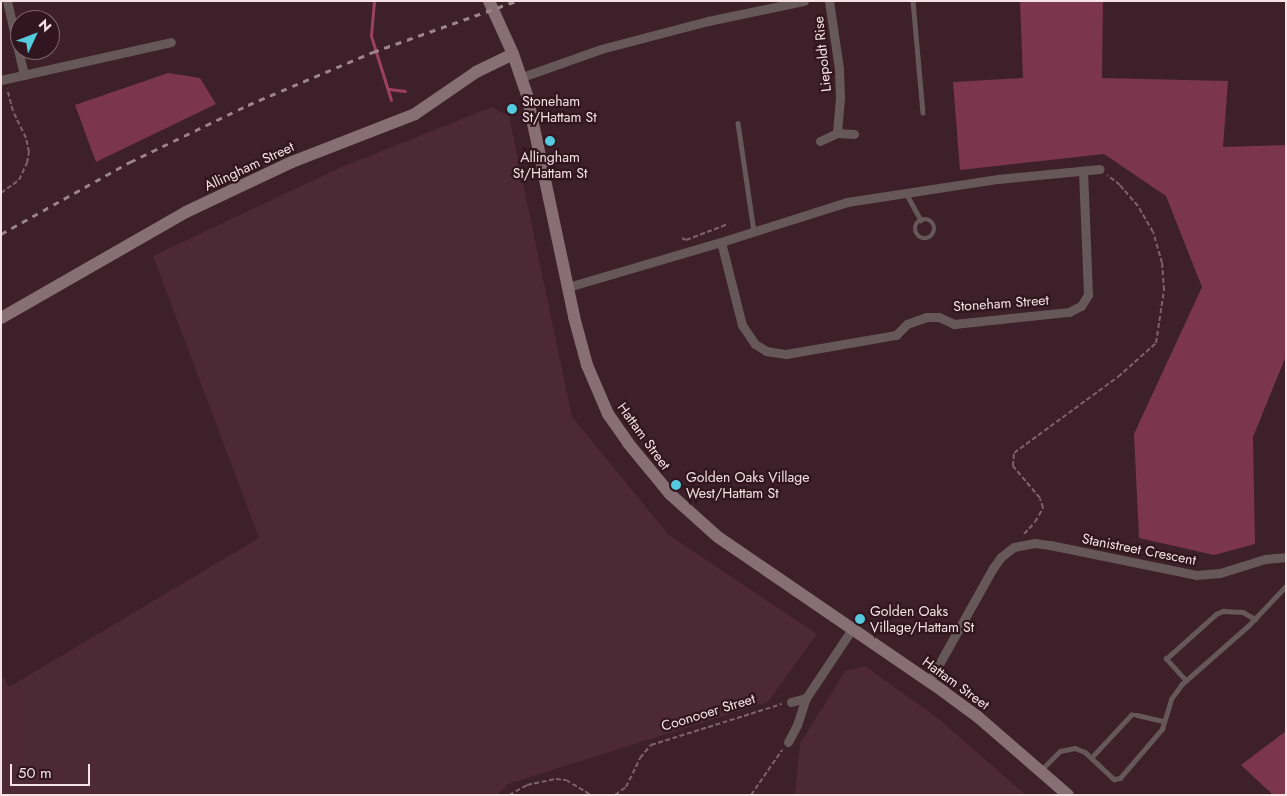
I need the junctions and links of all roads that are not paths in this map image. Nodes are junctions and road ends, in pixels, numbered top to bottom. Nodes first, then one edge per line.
1 (7, 1) edge
2 (489, 1) edge
3 (804, 1) edge
4 (830, 1) edge
5 (913, 1) edge
6 (171, 42) dead end
7 (513, 54) junction
8 (24, 75) junction
9 (522, 77) junction
10 (3, 80) edge
11 (923, 113) dead end
12 (738, 123) dead end
13 (837, 133) junction
14 (854, 134) dead end
15 (820, 141) dead end
16 (1100, 170) road end
17 (1082, 171) junction
18 (906, 193) junction
19 (921, 220) junction
20 (754, 232) junction
21 (721, 242) junction
22 (568, 287) junction
23 (1, 318) edge
24 (1286, 557) edge
25 (1286, 586) edge
26 (1255, 619) junction
27 (852, 629) junction
28 (1186, 681) junction
29 (929, 682) junction
30 (806, 698) junction
31 (791, 702) road end
32 (1164, 721) junction
33 (788, 742) road end
34 (1091, 758) junction
35 (1041, 771) junction
36 (1068, 795) edge

1 - 8 street
2 - 7 main road, Hattam Street
3 - 9 street
4 - 13 street, Liepoldt Rise
5 - 11 lane
6 - 8 street
7 - 9 main road, Hattam Street
7 - 23 main road, Allingham Street
8 - 10 street
9 - 22 main road, Hattam Street
12 - 20 lane
13 - 14 street
13 - 15 street
16 - 17 street
17 - 18 street
17 - 21 street, Stoneham Street
18 - 19 lane
18 - 20 street
19 - 19 lane
20 - 21 street
21 - 22 street
22 - 27 main road, Hattam Street
24 - 29 street, Stanistreet Crescent
25 - 26 lane
26 - 28 lane
26 - 28 lane
27 - 29 main road, Hattam Street
27 - 30 street
28 - 32 lane
29 - 35 main road, Hattam Street
30 - 31 street
30 - 33 street
32 - 34 lane
32 - 34 lane
34 - 35 lane
35 - 36 main road, Hattam Street

